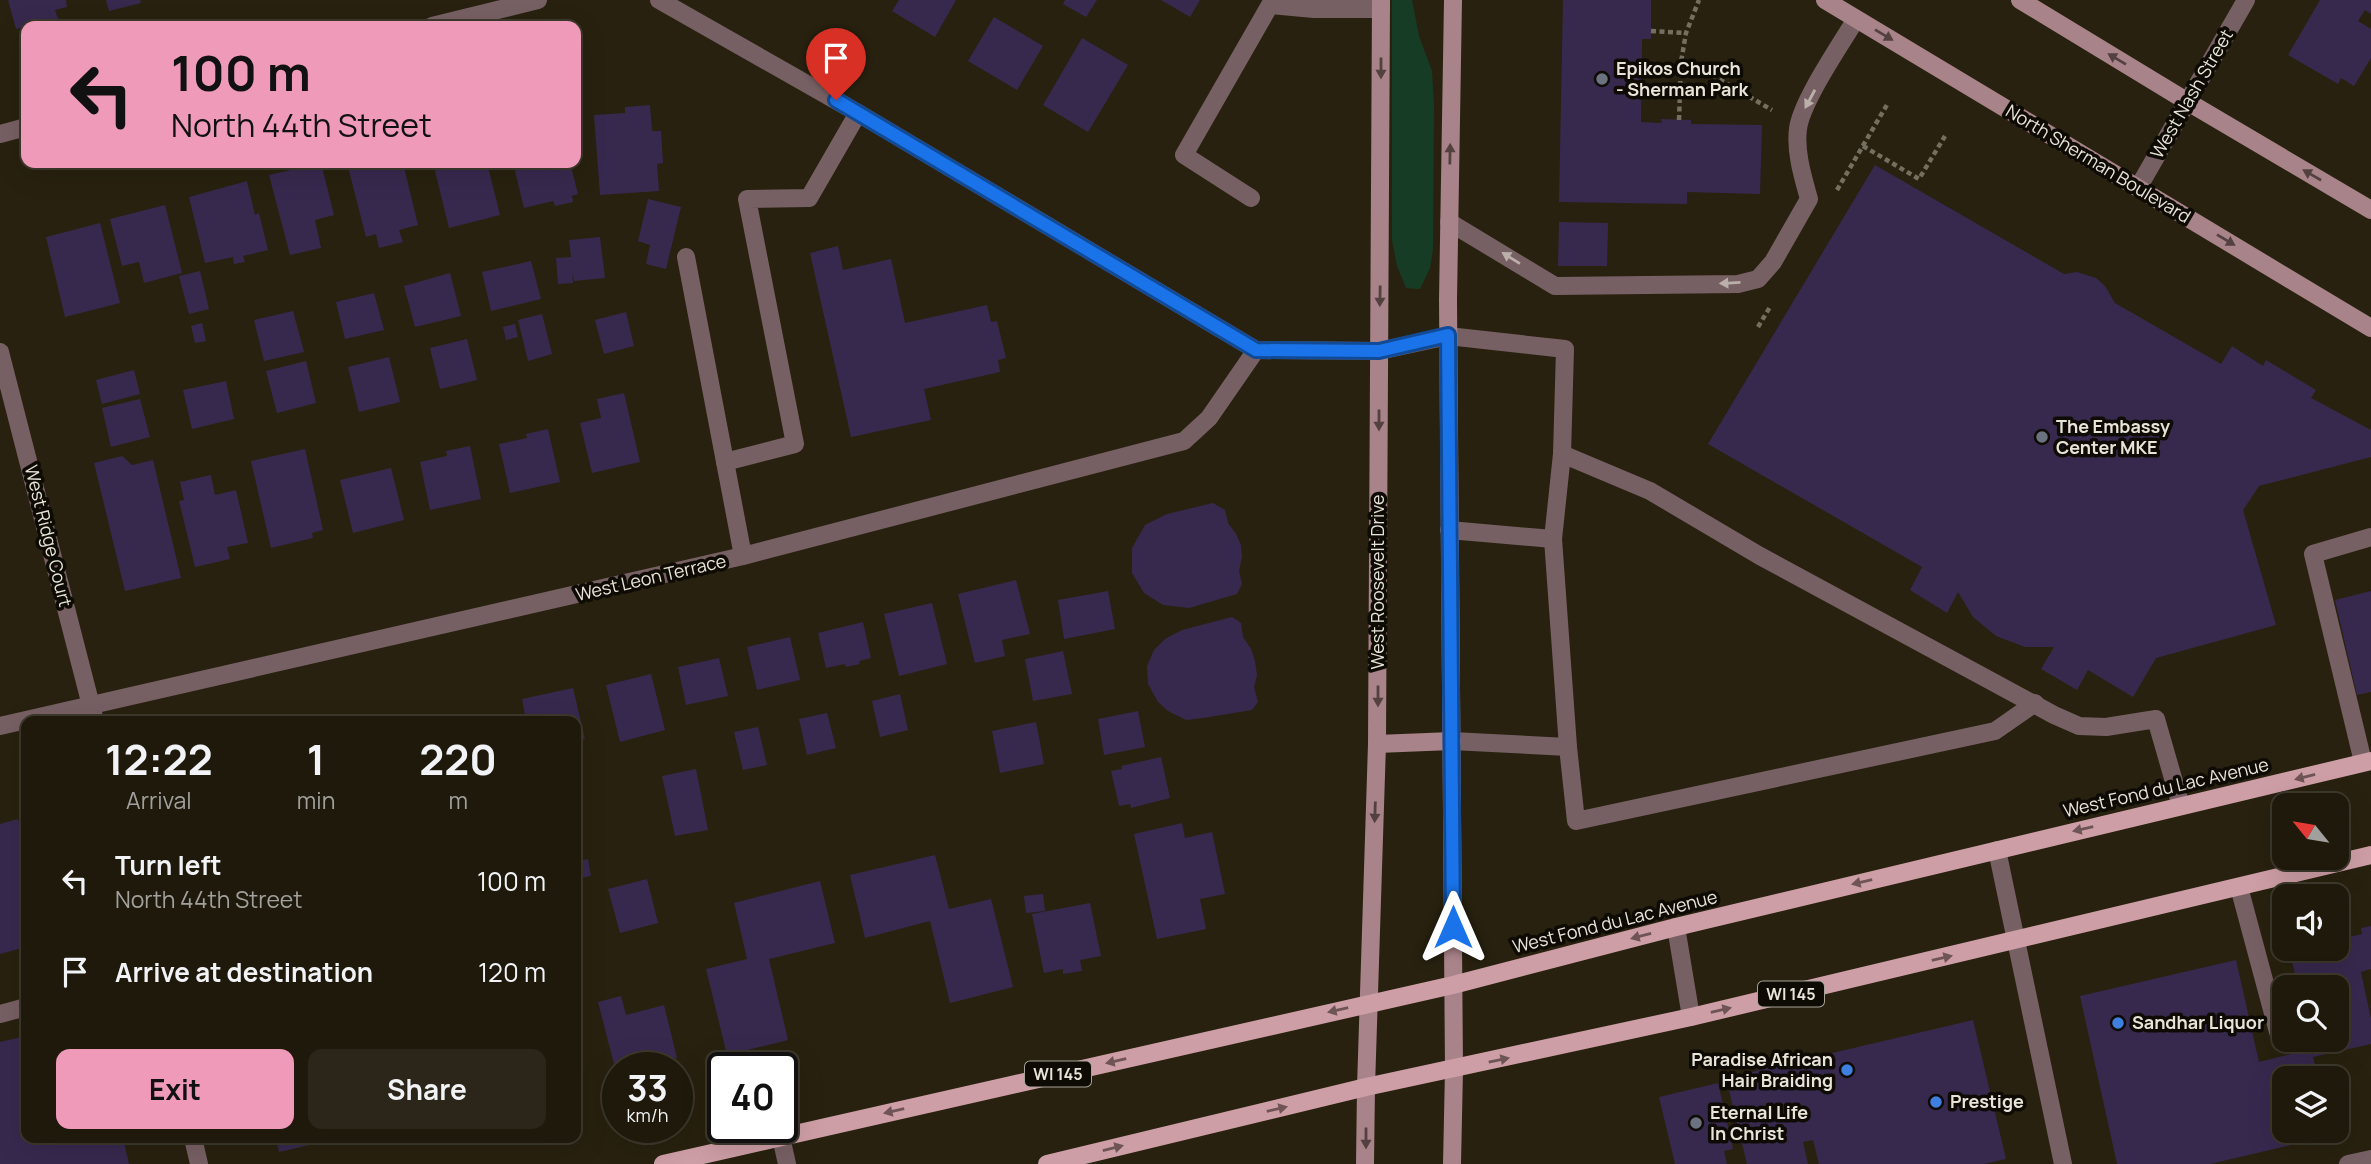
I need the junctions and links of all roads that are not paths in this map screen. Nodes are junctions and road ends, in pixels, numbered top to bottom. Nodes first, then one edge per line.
1 (538, 0) edge
2 (659, 0) edge
3 (1453, 0) edge
4 (1825, 0) edge
5 (2020, 0) edge
6 (2246, 0) edge
7 (1269, 2) edge
8 (1381, 4) edge
9 (1856, 19) junction
10 (452, 21) edge
11 (2188, 102) junction
12 (858, 113) junction
13 (21, 128) edge
14 (0, 134) edge
15 (2138, 188) junction
16 (1251, 198) dead end
17 (2371, 209) edge
18 (1449, 222) junction
19 (686, 257) dead end
20 (2371, 328) edge
21 (1448, 335) junction
22 (1256, 350) junction
23 (1379, 351) junction
24 (0, 352) edge
25 (1562, 454) junction
26 (725, 462) junction
27 (1450, 530) junction
28 (2371, 537) edge
29 (1553, 539) junction
30 (743, 556) junction
31 (2035, 703) junction
32 (93, 713) edge
33 (72, 716) edge
34 (21, 723) edge
35 (0, 726) edge
36 (1452, 741) junction
37 (1377, 744) junction
38 (1568, 747) junction
39 (2367, 762) edge
40 (2181, 806) junction
41 (1997, 850) junction
42 (2371, 855) edge
43 (2239, 887) junction
44 (1676, 927) junction
45 (2017, 940) junction
46 (1453, 985) junction
47 (1369, 1003) junction
48 (21, 1008) edge
49 (2272, 1010) edge
50 (0, 1014) edge
51 (1691, 1017) junction
52 (1454, 1069) junction
53 (1366, 1087) junction
54 (798, 1133) edge
55 (194, 1143) edge
56 (755, 1143) edge
57 (782, 1143) edge
58 (2371, 1159) edge
59 (199, 1164) edge
60 (663, 1164) edge
61 (787, 1164) edge
62 (1047, 1164) edge
63 (1366, 1164) edge
64 (1452, 1164) edge
65 (2063, 1164) edge
66 (2348, 1164) edge

1 - 10 street
2 - 12 street
18 -> 3 street
4 - 9 street, North Sherman Boulevard
11 -> 5 street
6 - 11 street, West Nash Street
7 - 8 street
7 - 16 street
8 -> 23 street, West Roosevelt Drive
9 -> 15 street, North Sherman Boulevard
9 -> 18 street
11 - 15 street, West Nash Street
17 -> 11 street
12 - 22 street
12 - 26 street
13 - 14 street
15 -> 20 street, North Sherman Boulevard
18 - 21 street
19 - 26 street
21 - 23 street
21 - 25 street
21 - 27 street
22 - 23 street
22 - 30 street, West Leon Terrace
23 -> 37 street, West Roosevelt Drive
24 - 32 street, West Ridge Court
25 - 29 street
25 - 31 street
26 - 30 street
27 - 29 street
27 - 36 street
28 - 39 street
29 - 38 street
30 - 32 street, West Leon Terrace
31 - 38 street
31 - 40 street
32 - 33 street, West Leon Terrace
34 - 35 street, West Leon Terrace
36 - 37 street
36 - 38 street
36 - 46 street
37 -> 47 street, West Roosevelt Drive
39 -> 40 main road, West Fond du Lac Avenue / WI 145
40 -> 41 main road, West Fond du Lac Avenue / WI 145
41 -> 44 main road, West Fond du Lac Avenue / WI 145
41 - 45 street
42 - 43 main road, WI 145
43 - 45 main road, WI 145
43 - 49 street
44 -> 46 main road, West Fond du Lac Avenue / WI 145
44 - 51 street
51 -> 45 main road, WI 145
45 - 65 street
46 - 47 main road, West Fond du Lac Avenue / WI 145
46 - 52 street
47 - 53 street, West Roosevelt Drive
47 -> 54 main road, West Fond du Lac Avenue / WI 145
48 - 50 street
52 -> 51 main road, WI 145
52 - 53 main road, WI 145
52 - 64 street
62 -> 53 main road, WI 145
53 -> 63 street, West Roosevelt Drive
55 - 59 street
56 - 60 main road, West Fond du Lac Avenue / WI 145
57 - 61 street
58 - 66 street

